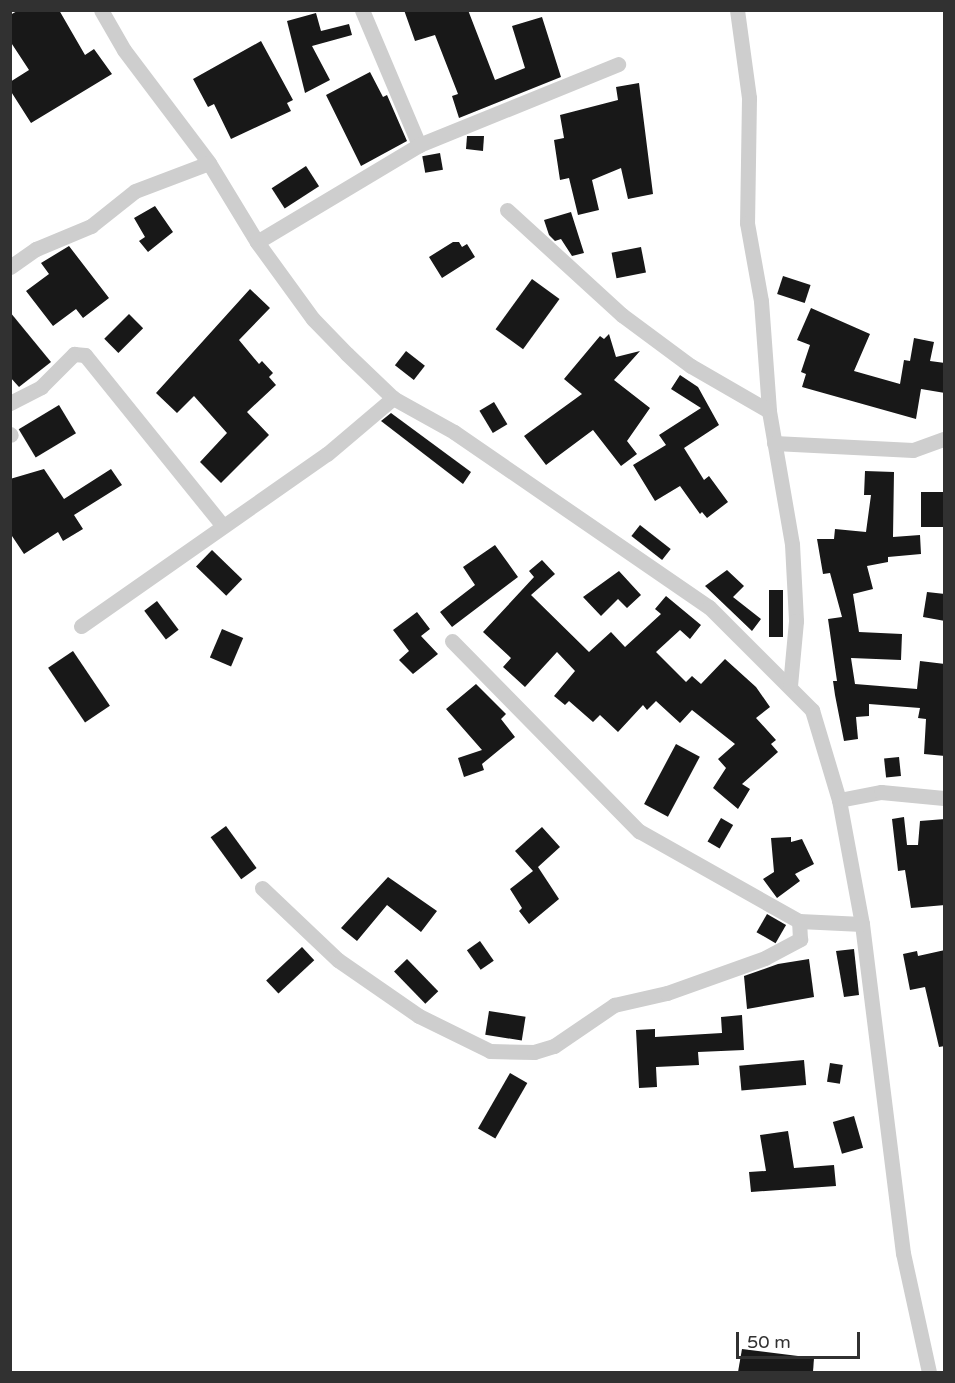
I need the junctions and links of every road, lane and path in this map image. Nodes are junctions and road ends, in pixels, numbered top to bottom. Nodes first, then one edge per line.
1 (101, 10) edge
2 (362, 10) edge
3 (737, 10) edge
4 (618, 64) dead end
5 (419, 145) junction
6 (210, 163) junction
7 (507, 210) dead end
8 (256, 242) junction
9 (10, 267) edge
10 (393, 398) junction
11 (10, 403) edge
12 (769, 411) junction
13 (945, 439) edge
14 (774, 443) junction
15 (222, 525) junction
16 (81, 626) dead end
17 (452, 641) dead end
18 (790, 686) junction
19 (945, 798) edge
20 (839, 800) junction
21 (262, 888) dead end
22 (799, 921) junction
23 (862, 924) junction
24 (929, 1372) edge

1 - 6 street
2 - 5 street
3 - 12 street
4 - 5 street
5 - 8 street
6 - 8 street
6 - 9 street
7 - 12 street
8 - 10 street
10 - 15 street
10 - 18 street
11 - 15 street
12 - 14 street
13 - 14 street
14 - 18 street
15 - 16 street
17 - 22 street
18 - 20 street
19 - 20 street
20 - 23 street
21 - 22 street
22 - 23 street
23 - 24 street

